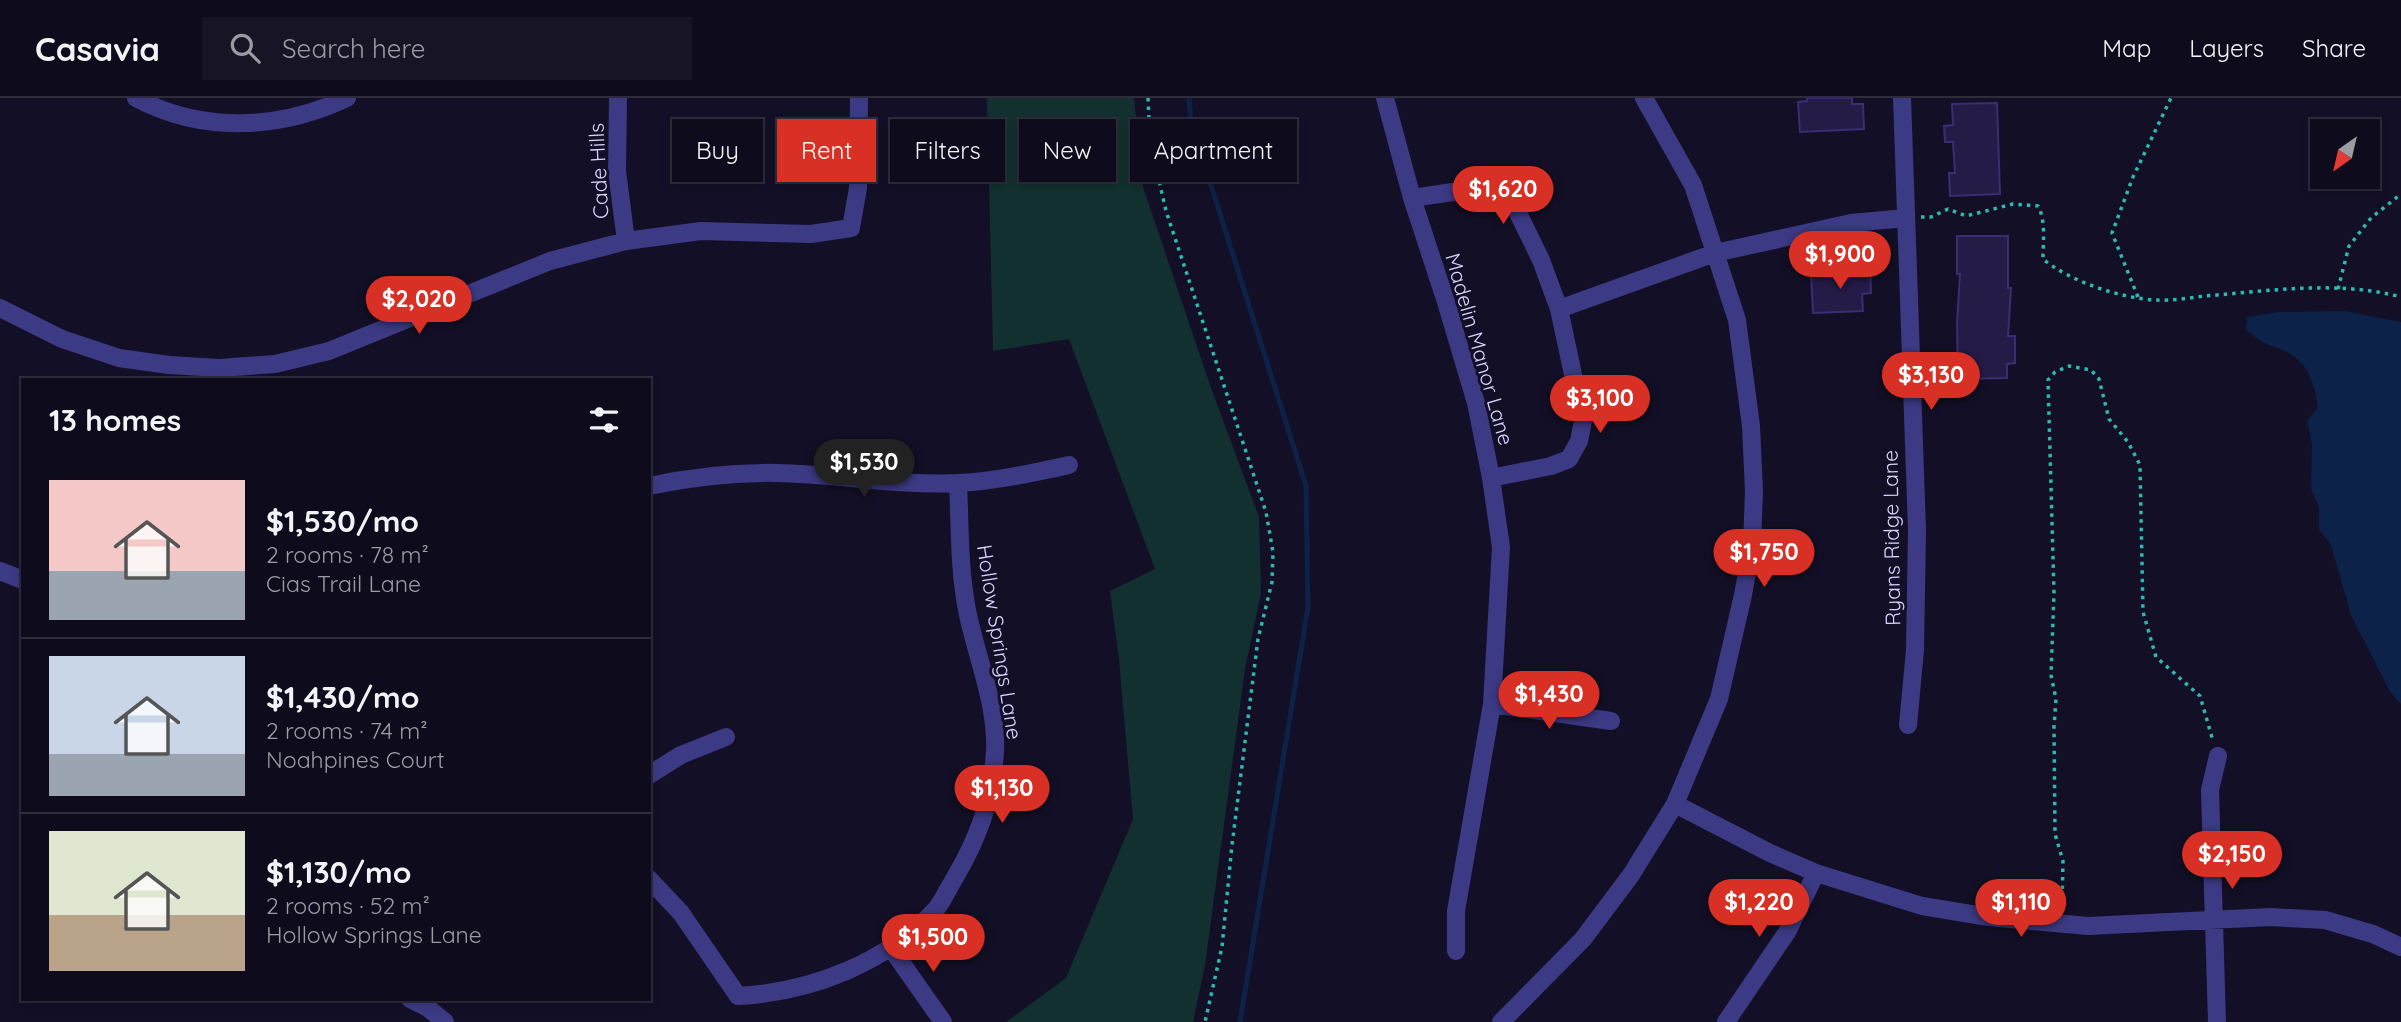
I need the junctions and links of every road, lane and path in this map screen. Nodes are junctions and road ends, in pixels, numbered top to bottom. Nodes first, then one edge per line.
1 (136, 98) edge
2 (347, 98) edge
3 (618, 98) edge
4 (859, 98) edge
5 (1149, 98) edge
6 (1385, 98) edge
7 (1644, 98) edge
8 (1902, 98) edge
9 (2171, 98) edge
10 (2401, 194) edge
11 (1412, 198) junction
12 (1906, 218) junction
13 (626, 241) junction
14 (1714, 253) junction
15 (2338, 289) junction
16 (2138, 297) junction
17 (2401, 297) edge
18 (0, 308) edge
19 (1559, 309) junction
20 (276, 372) edge
21 (1069, 465) dead end
22 (1491, 478) junction
23 (958, 483) junction
24 (651, 486) edge
25 (0, 571) edge
26 (21, 579) edge
27 (1492, 704) junction
28 (1611, 721) dead end
29 (1908, 725) dead end
30 (726, 737) dead end
31 (2218, 756) joint
32 (651, 774) edge
33 (1675, 804) junction
34 (1816, 873) junction
35 (651, 881) edge
36 (2213, 920) junction
37 (2062, 924) junction
38 (2401, 947) edge
39 (891, 948) junction
40 (1456, 951) dead end
41 (414, 1001) edge
42 (445, 1022) edge
43 (943, 1022) edge
44 (1205, 1022) edge
45 (1501, 1022) edge
46 (1727, 1022) edge
47 (2217, 1022) edge

1 - 2 street
3 - 13 street, Cade Hills
4 - 13 street
5 - 44 path
6 - 11 street, Madelin Manor Lane
7 - 14 street
8 - 12 street, Ryans Ridge Lane
9 - 16 path
10 - 15 path
11 - 19 street
11 - 22 street, Madelin Manor Lane
12 - 14 street
12 - 16 path
12 - 29 street, Ryans Ridge Lane
13 - 20 street
14 - 19 street
14 - 33 street
15 - 16 path
15 - 17 path
18 - 20 street
19 - 22 street
21 - 23 street
22 - 27 street, Madelin Manor Lane
23 - 24 street
23 - 39 street, Hollow Springs Lane
25 - 26 street
27 - 28 street
27 - 40 street, Madelin Manor Lane
30 - 32 street
31 - 36 street
31 - 37 path
33 - 34 street
33 - 45 street
34 - 37 street
34 - 46 street
35 - 39 street, Hollow Springs Lane
36 - 37 street
36 - 38 street
36 - 47 street
39 - 43 street
41 - 42 street

